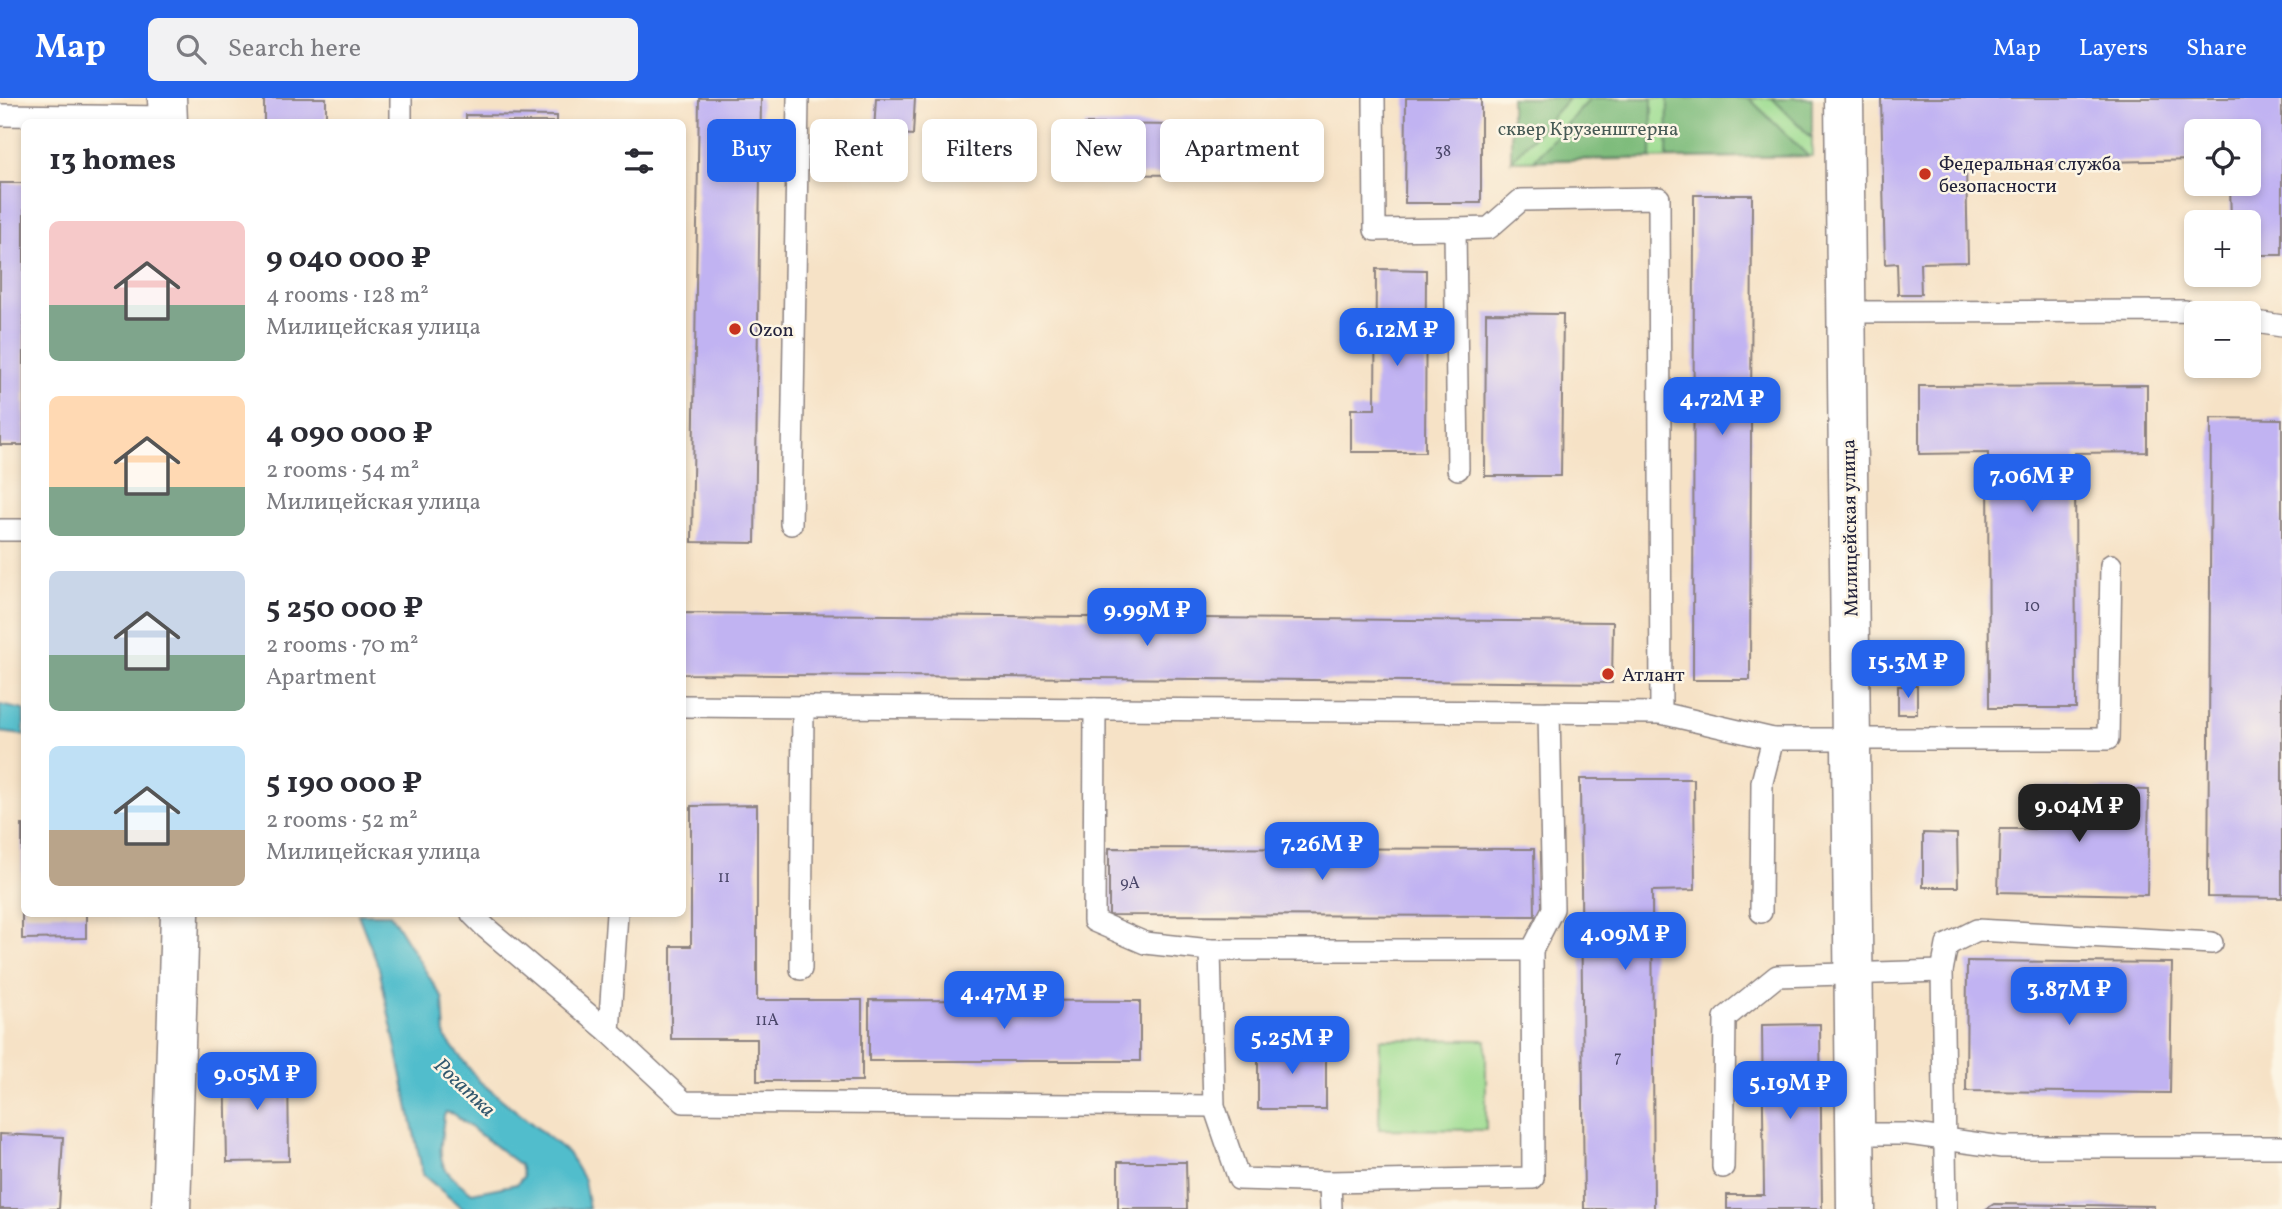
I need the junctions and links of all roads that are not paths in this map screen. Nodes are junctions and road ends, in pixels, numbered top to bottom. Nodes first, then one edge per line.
1 (401, 98) edge
2 (798, 98) edge
3 (1374, 98) edge
4 (1844, 98) edge
5 (168, 112) edge
6 (0, 115) edge
7 (401, 119) edge
8 (1455, 229) junction
9 (2184, 311) edge
10 (1846, 312) junction
11 (2261, 323) edge
12 (2282, 326) edge
13 (1458, 468) dead end
14 (790, 524) dead end
15 (0, 530) edge
16 (21, 530) edge
17 (2111, 565) dead end
18 (686, 706) edge
19 (803, 707) junction
20 (1095, 709) junction
21 (1549, 712) junction
22 (1661, 713) junction
23 (1773, 738) junction
24 (1851, 739) junction
25 (1761, 912) dead end
26 (180, 917) edge
27 (475, 917) edge
28 (617, 917) edge
29 (2212, 943) dead end
30 (1210, 950) junction
31 (1532, 950) junction
32 (801, 969) dead end
33 (1942, 971) junction
34 (1854, 973) junction
35 (610, 1032) junction
36 (1214, 1106) junction
37 (1856, 1134) junction
38 (1945, 1139) junction
39 (2282, 1147) edge
40 (1723, 1167) dead end
41 (1330, 1182) junction
42 (171, 1209) edge
43 (1331, 1209) edge
44 (1856, 1209) edge
45 (1946, 1209) edge

1 - 7 lane
2 - 14 lane
3 - 8 lane
4 - 10 street, Милицейская улица
5 - 6 lane
8 - 13 lane
8 - 22 lane
9 - 10 lane
10 - 24 street, Милицейская улица
11 - 12 lane
15 - 16 lane
17 - 24 lane
18 - 19 lane
19 - 20 lane
19 - 32 lane
20 - 21 lane
20 - 30 lane
21 - 22 lane
21 - 31 lane
22 - 23 lane
23 - 24 lane
23 - 25 lane
24 - 34 street, Милицейская улица
26 - 42 street
27 - 35 lane
28 - 35 lane
29 - 33 lane
30 - 31 lane
30 - 36 lane
31 - 41 lane
33 - 34 lane
33 - 38 lane
34 - 37 street, Милицейская улица
34 - 40 lane
35 - 36 lane
36 - 41 lane
37 - 38 lane
37 - 44 street, Милицейская улица
38 - 39 lane
38 - 45 lane
41 - 43 lane

